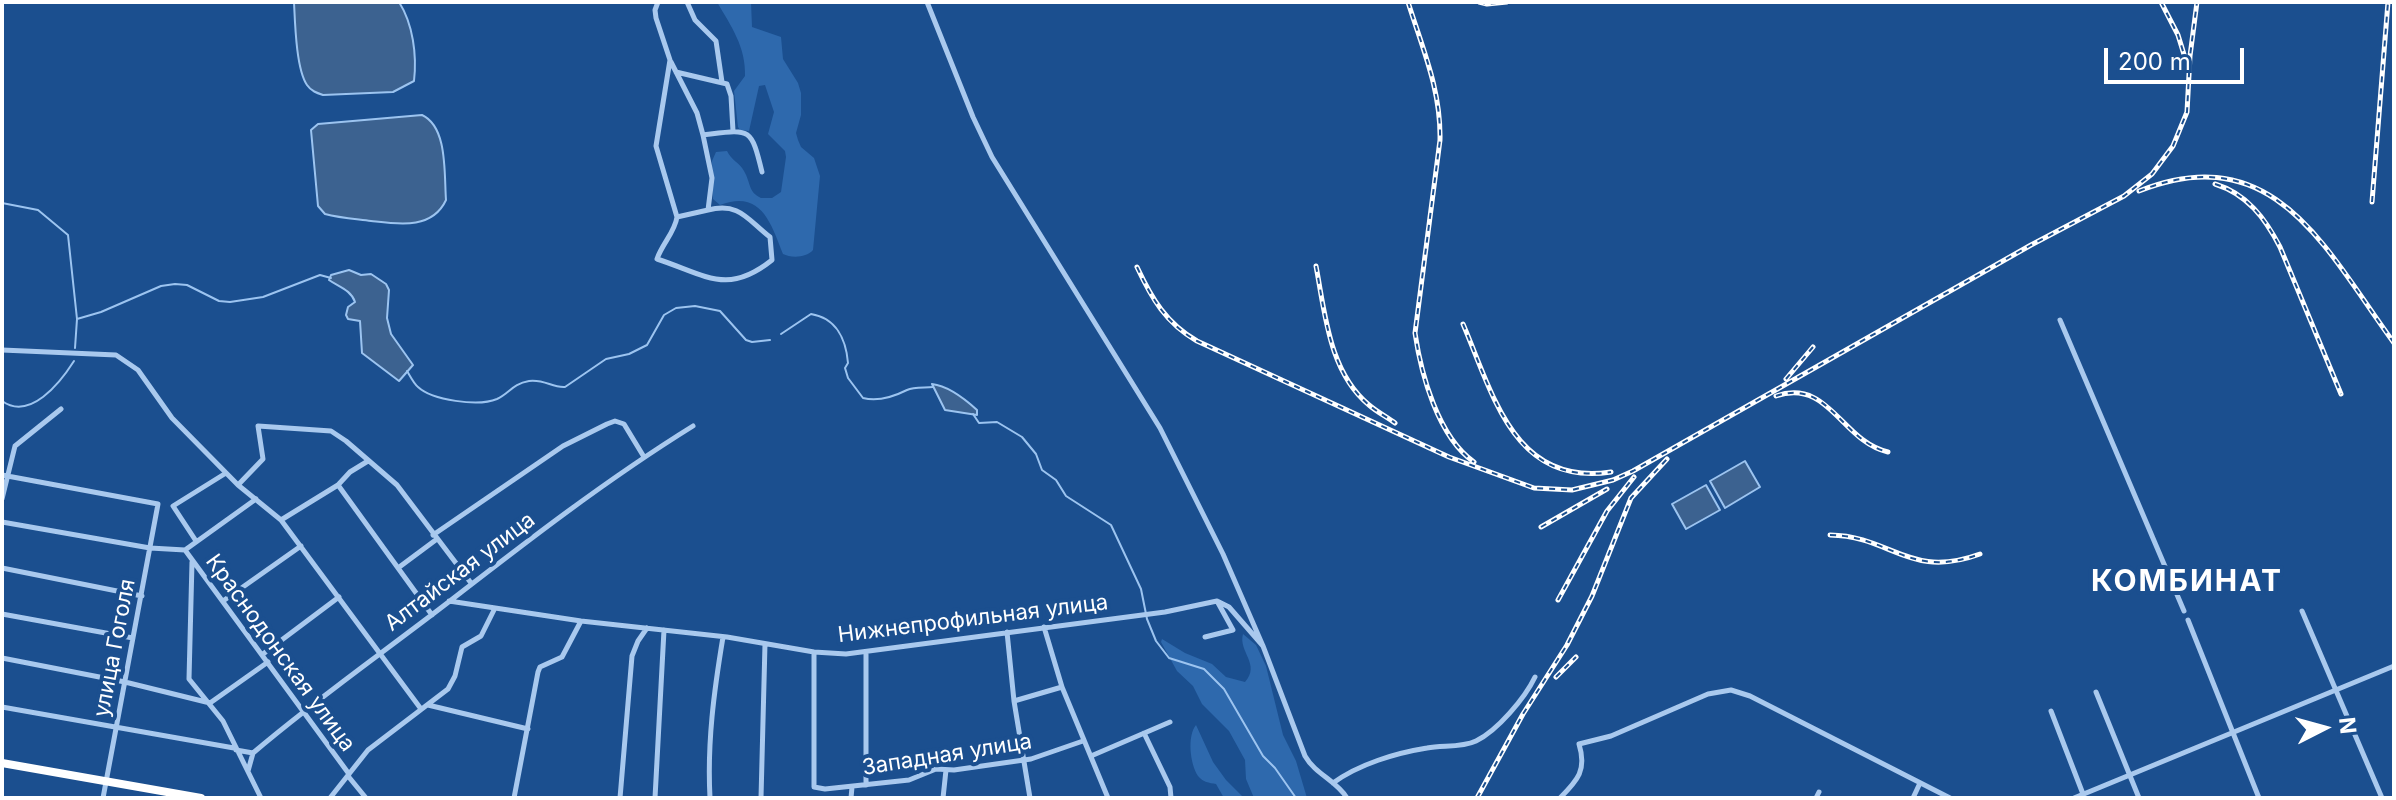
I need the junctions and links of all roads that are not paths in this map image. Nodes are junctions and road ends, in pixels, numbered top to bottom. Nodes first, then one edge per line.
1 (658, 2) edge
2 (687, 2) edge
3 (927, 2) edge
4 (669, 58) junction
5 (676, 72) junction
6 (722, 83) junction
7 (733, 131) junction
8 (703, 135) junction
9 (762, 172) dead end
10 (708, 210) junction
11 (677, 217) junction
12 (2060, 320) dead end
13 (2, 350) edge
14 (61, 409) dead end
15 (693, 426) dead end
16 (644, 457) junction
17 (368, 461) junction
18 (226, 473) junction
19 (4, 476) edge
20 (238, 485) junction
21 (338, 485) junction
22 (2, 499) edge
23 (256, 499) junction
24 (281, 520) junction
25 (2, 522) edge
26 (435, 537) junction
27 (196, 541) junction
28 (301, 546) junction
29 (150, 548) junction
30 (185, 550) junction
31 (192, 561) junction
32 (2, 568) edge
33 (398, 568) junction
34 (471, 583) junction
35 (142, 596) junction
36 (339, 597) junction
37 (223, 601) junction
38 (449, 601) junction
39 (1217, 601) junction
40 (495, 608) junction
41 (2184, 611) dead end
42 (2302, 611) dead end
43 (2, 614) edge
44 (432, 615) junction
45 (2188, 620) dead end
46 (581, 621) junction
47 (1044, 627) junction
48 (647, 628) junction
49 (664, 630) junction
50 (1007, 632) junction
51 (723, 637) junction
52 (1205, 637) dead end
53 (133, 638) junction
54 (765, 644) junction
55 (1263, 646) junction
56 (814, 652) junction
57 (380, 653) junction
58 (866, 653) junction
59 (263, 654) junction
60 (2, 658) edge
61 (268, 662) junction
62 (2394, 666) edge
63 (1535, 677) dead end
64 (125, 682) junction
65 (1062, 687) junction
66 (2335, 688) junction
67 (2096, 692) dead end
68 (1014, 701) junction
69 (210, 703) junction
70 (2, 707) edge
71 (424, 707) junction
72 (303, 711) junction
73 (2051, 711) dead end
74 (1170, 722) dead end
75 (115, 728) junction
76 (528, 729) junction
77 (2232, 731) junction
78 (1144, 733) junction
79 (1083, 741) junction
80 (236, 749) junction
81 (253, 753) junction
82 (1091, 756) junction
83 (1023, 760) junction
84 (2, 763) edge
85 (946, 770) junction
86 (248, 772) junction
87 (2130, 774) junction
88 (348, 775) junction
89 (107, 780) junction
90 (1333, 783) junction
91 (1920, 783) junction
92 (866, 785) junction
93 (852, 787) junction
94 (2083, 794) junction
95 (103, 798) edge
96 (201, 798) edge
97 (261, 798) edge
98 (330, 798) edge
99 (366, 798) edge
100 (514, 798) edge
101 (620, 798) edge
102 (655, 798) edge
103 (710, 798) edge
104 (761, 798) edge
105 (851, 798) edge
106 (943, 798) edge
107 (1030, 798) edge
108 (1108, 798) edge
109 (1171, 798) edge
110 (1347, 798) edge
111 (1560, 798) edge
112 (1913, 798) edge
113 (1950, 798) edge
114 (2074, 798) edge
115 (2139, 798) edge
116 (2259, 798) edge
117 (2382, 798) edge

1 - 4 street
2 - 6 street
3 - 55 street
4 - 5 street
4 - 11 street
5 - 6 street
5 - 8 street
6 - 7 street
7 - 8 street
7 - 9 street
8 - 10 street
10 - 11 street
10 - 11 street
12 - 41 street
13 - 18 street
14 - 19 street
15 - 16 street, Алтайская улица
16 - 26 street
16 - 34 street, Алтайская улица
17 - 20 street
17 - 21 street
17 - 26 street
18 - 20 street
18 - 27 street, Краснодонская улица
19 - 22 street
19 - 29 street, улица Гоголя
20 - 23 street
21 - 24 street
21 - 33 street
23 - 24 street
23 - 27 street
24 - 28 street
25 - 29 street
26 - 33 street
26 - 34 street
27 - 30 street
28 - 36 street
28 - 37 street
29 - 30 street
29 - 35 street, улица Гоголя
30 - 31 street, Краснодонская улица
31 - 37 street, Краснодонская улица
31 - 69 street
32 - 35 street
33 - 44 street
34 - 38 street, Алтайская улица
35 - 53 street, улица Гоголя
36 - 57 street
36 - 59 street
37 - 59 street, Краснодонская улица
38 - 40 street, Нижнепрофильная улица
38 - 44 street, Алтайская улица
39 - 47 street, Нижнепрофильная улица
39 - 52 street
39 - 55 street
40 - 46 street, Нижнепрофильная улица
40 - 71 street
42 - 66 street
43 - 53 street
44 - 57 street, Алтайская улица
45 - 77 street
46 - 48 street, Нижнепрофильная улица
46 - 76 street
47 - 50 street, Нижнепрофильная улица
47 - 65 street
48 - 49 street, Нижнепрофильная улица
48 - 101 street
49 - 51 street, Нижнепрофильная улица
49 - 102 street
50 - 58 street, Нижнепрофильная улица
50 - 68 street
51 - 54 street, Нижнепрофильная улица
51 - 103 street
53 - 64 street, улица Гоголя
54 - 56 street, Нижнепрофильная улица
54 - 104 street
55 - 90 street
56 - 58 street, Нижнепрофильная улица
56 - 93 street, Западная улица
57 - 71 street
57 - 72 street, Алтайская улица
58 - 92 street
59 - 61 street, Краснодонская улица
60 - 64 street
61 - 69 street
61 - 72 street, Краснодонская улица
62 - 66 street
63 - 90 street
64 - 69 street
64 - 75 street, улица Гоголя
65 - 68 street
65 - 79 street
66 - 77 street
66 - 117 street
67 - 87 street
68 - 83 street
69 - 80 street
70 - 75 street
71 - 76 street
71 - 88 street
72 - 81 street, Алтайская улица
72 - 88 street, Краснодонская улица
73 - 94 street
74 - 78 street
75 - 80 street
75 - 89 street, улица Гоголя
76 - 100 street
77 - 87 street
77 - 116 street
78 - 82 street
78 - 109 street
79 - 82 street
79 - 83 street, Западная улица
80 - 81 street
80 - 86 street
81 - 86 street
82 - 108 street
83 - 85 street, Западная улица
83 - 107 street
84 - 89 highway
85 - 92 street, Западная улица
85 - 106 street
86 - 97 street
87 - 94 street
87 - 115 street
88 - 98 street
88 - 99 street, Краснодонская улица
89 - 95 street, улица Гоголя
89 - 96 highway
90 - 110 street
91 - 111 street
91 - 112 street
91 - 113 street
92 - 93 street, Западная улица
93 - 105 street
94 - 114 street

